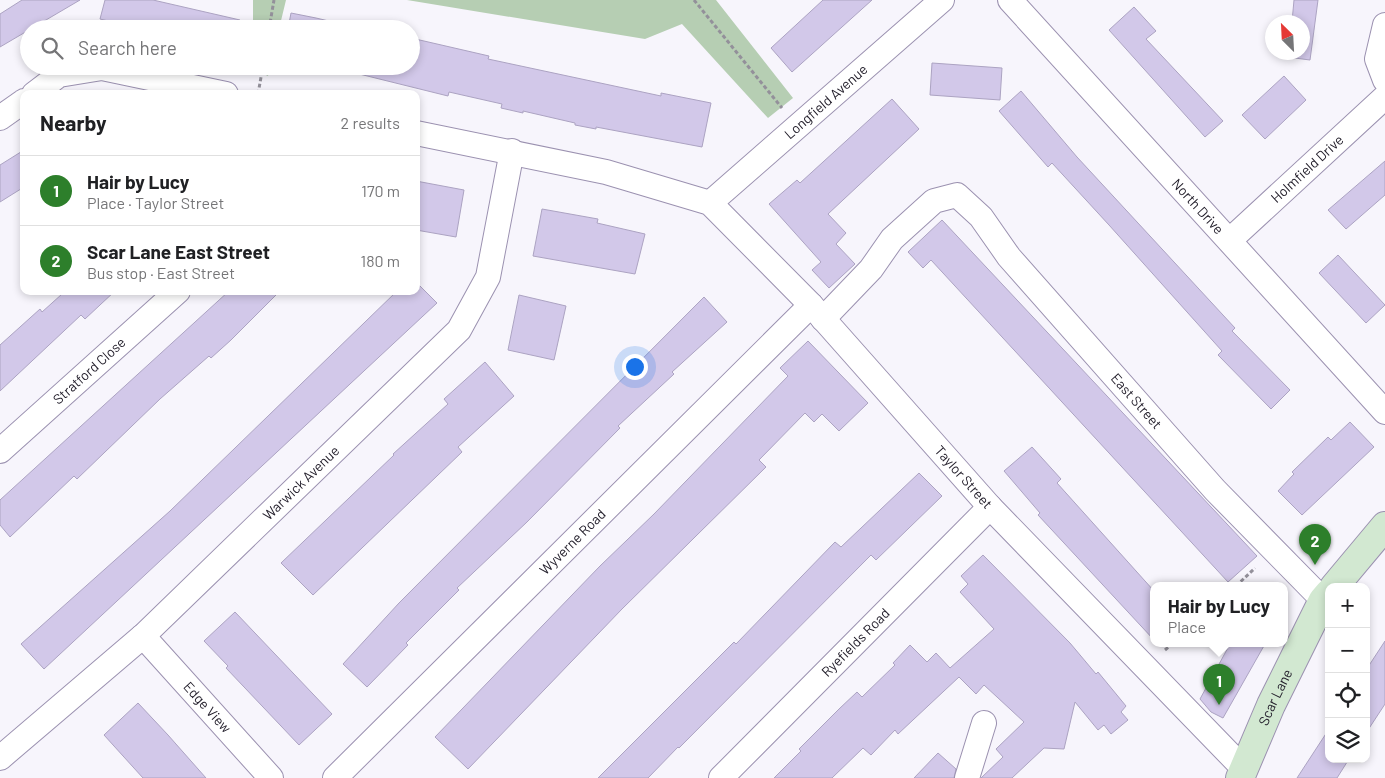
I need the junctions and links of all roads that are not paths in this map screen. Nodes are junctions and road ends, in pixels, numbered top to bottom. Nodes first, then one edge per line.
1 (942, 0) edge
2 (1010, 0) edge
3 (1385, 25) edge
4 (64, 75) edge
5 (135, 75) edge
6 (1385, 80) edge
7 (40, 90) edge
8 (207, 90) edge
9 (1385, 98) edge
10 (20, 104) edge
11 (0, 118) edge
12 (420, 134) edge
13 (512, 151) junction
14 (957, 195) joint
15 (710, 203) junction
16 (1230, 240) junction
17 (174, 295) edge
18 (817, 312) junction
19 (1385, 412) edge
20 (0, 452) edge
21 (990, 507) junction
22 (1385, 526) edge
23 (1337, 583) edge
24 (1325, 589) edge
25 (1325, 601) edge
26 (143, 636) junction
27 (984, 724) dead end
28 (0, 758) edge
29 (1242, 774) edge
30 (271, 778) edge
31 (335, 778) edge
32 (721, 778) edge
33 (967, 778) edge

1 - 15 street, Longfield Avenue
2 - 16 street, North Drive
3 - 6 street
4 - 7 street
5 - 8 street
9 - 16 street, Holmfield Drive
10 - 11 street
12 - 13 street
13 - 15 street, Taylor Street
13 - 26 street, Warwick Avenue
14 - 18 street, Wyverne Road
14 - 24 street, East Street
15 - 18 street, Taylor Street
16 - 19 street, North Drive
17 - 20 street, Stratford Close
18 - 21 street, Taylor Street
18 - 31 street, Wyverne Road
21 - 29 street, Taylor Street
21 - 32 street, Ryefields Road
22 - 23 main road, Scar Lane
25 - 29 main road, Scar Lane
26 - 28 street, Warwick Avenue
26 - 30 street, Edge View
27 - 33 street

